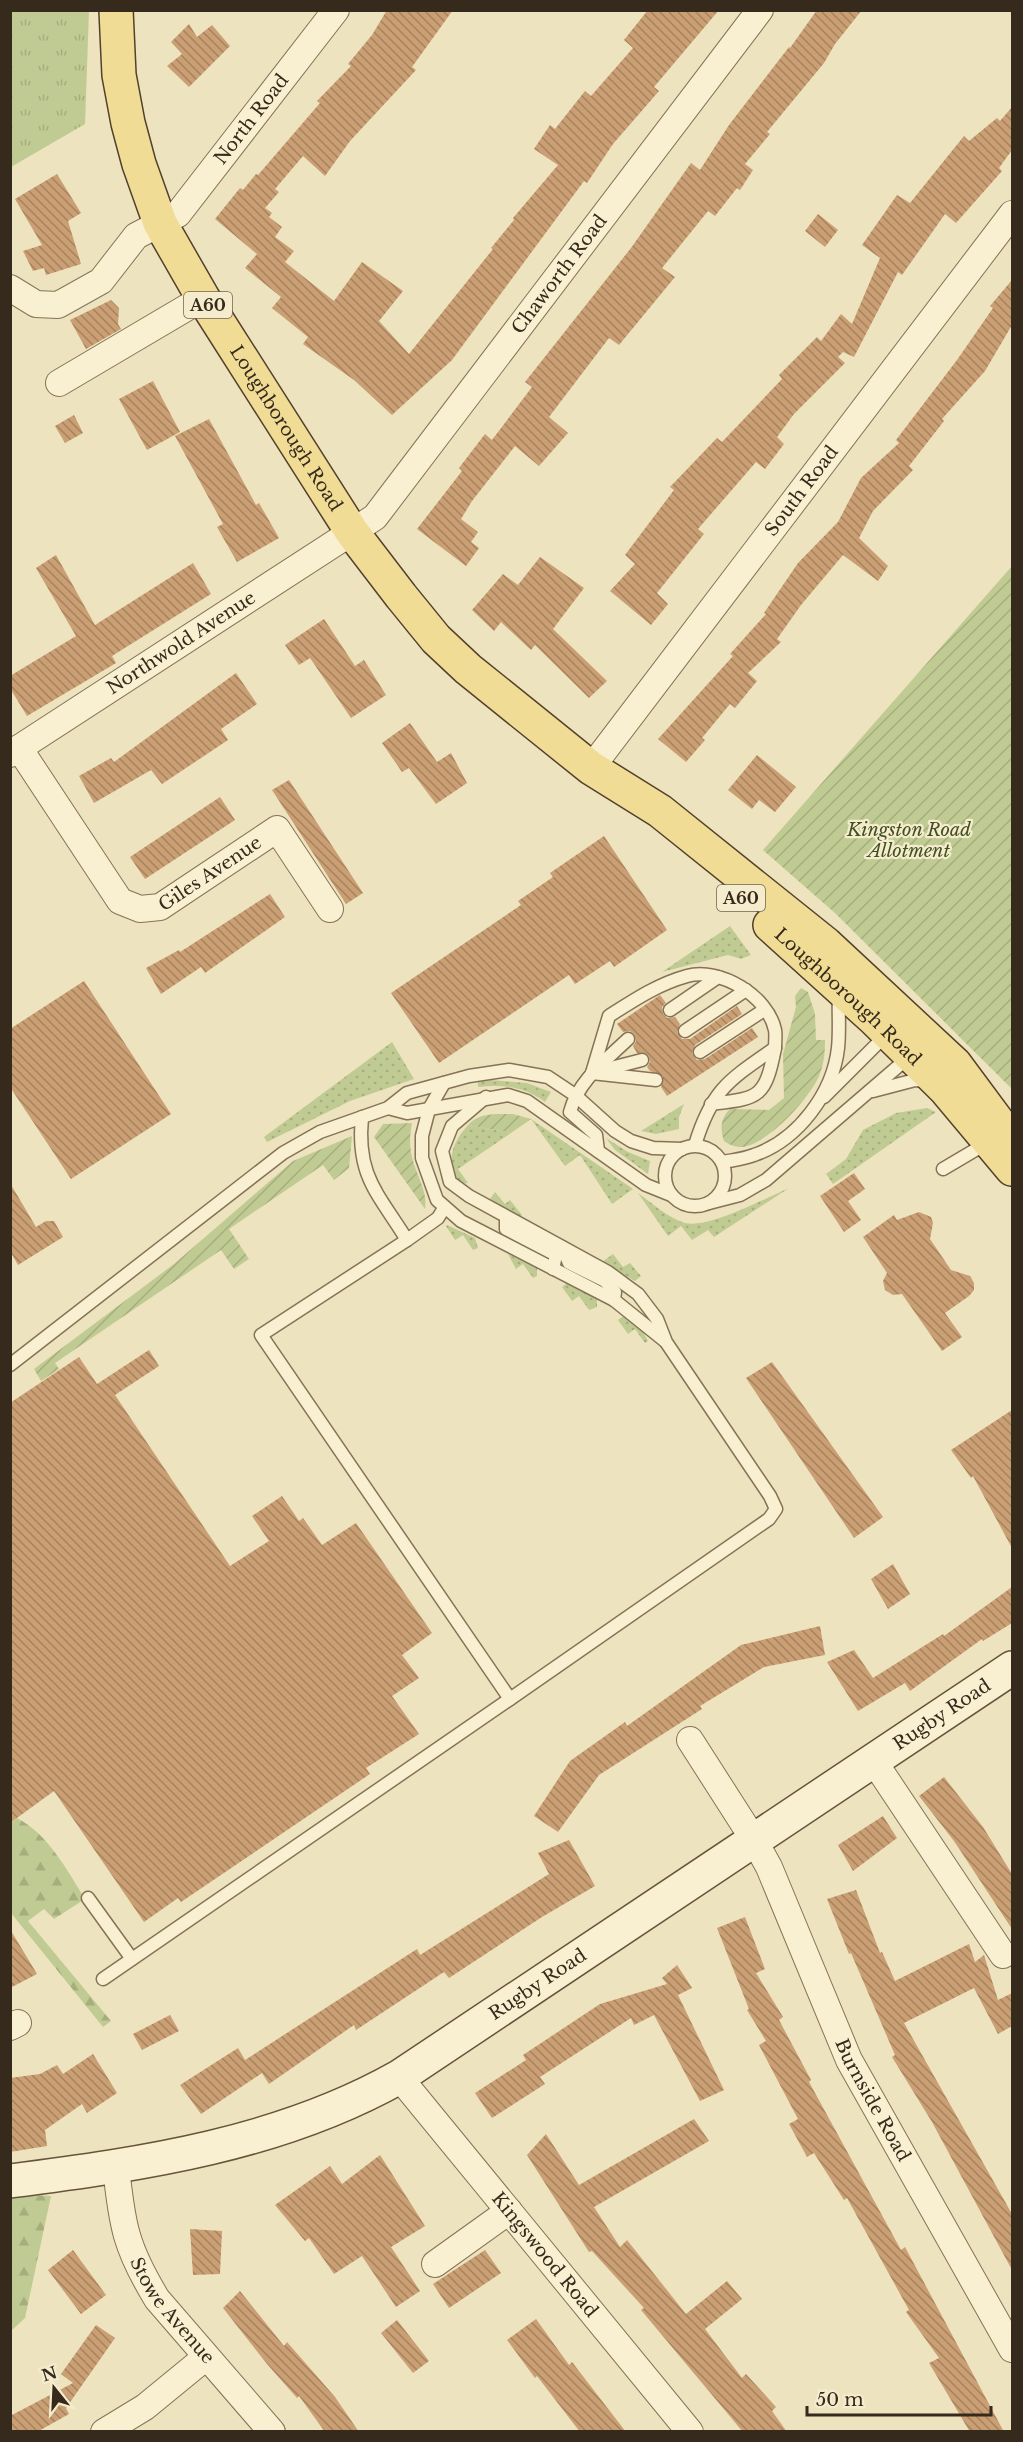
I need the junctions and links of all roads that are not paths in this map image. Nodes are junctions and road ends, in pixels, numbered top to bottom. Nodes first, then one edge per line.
1 (116, 10) edge
2 (336, 10) edge
3 (760, 10) edge
4 (1012, 214) edge
5 (160, 223) junction
6 (10, 288) edge
7 (203, 298) junction
8 (59, 383) dead end
9 (352, 532) junction
10 (15, 751) edge
11 (591, 768) junction
12 (330, 909) dead end
13 (718, 977) junction
14 (839, 989) junction
15 (746, 990) junction
16 (670, 1010) dead end
17 (764, 1010) junction
18 (896, 1024) junction
19 (685, 1031) dead end
20 (628, 1039) dead end
21 (920, 1047) junction
22 (775, 1048) junction
23 (700, 1052) dead end
24 (642, 1060) dead end
25 (592, 1073) junction
26 (656, 1080) dead end
27 (936, 1081) junction
28 (444, 1083) junction
29 (868, 1092) junction
30 (575, 1095) junction
31 (486, 1097) junction
32 (711, 1104) junction
33 (817, 1105) junction
34 (388, 1108) junction
35 (429, 1109) junction
36 (362, 1117) junction
37 (1000, 1142) edge
38 (695, 1145) junction
39 (682, 1149) junction
40 (598, 1151) junction
41 (723, 1162) junction
42 (943, 1169) dead end
43 (1012, 1169) edge
44 (671, 1195) junction
45 (709, 1203) junction
46 (444, 1208) junction
47 (506, 1216) junction
48 (407, 1240) junction
49 (562, 1247) junction
50 (553, 1269) junction
51 (614, 1300) junction
52 (666, 1342) junction
53 (10, 1365) edge
54 (1012, 1668) edge
55 (510, 1700) junction
56 (690, 1740) dead end
57 (873, 1760) junction
58 (754, 1840) junction
59 (88, 1898) dead end
60 (1003, 1955) dead end
61 (132, 1959) junction
62 (103, 1979) dead end
63 (399, 2077) junction
64 (116, 2167) junction
65 (10, 2181) edge
66 (508, 2211) junction
67 (435, 2264) dead end
68 (1012, 2349) edge
69 (206, 2357) junction
70 (104, 2432) edge
71 (272, 2432) edge
72 (690, 2432) edge

1 - 5 main road, Loughborough Road / A60
2 - 5 street, North Road
3 - 9 street, Chaworth Road
4 - 11 street, South Road
5 - 6 street, North Road
5 - 7 main road, Loughborough Road / A60
7 - 8 street
7 - 9 main road, Loughborough Road / A60
9 - 10 street, Northwold Avenue
9 - 11 main road, Loughborough Road / A60
10 - 12 street, Giles Avenue
11 - 14 main road, Loughborough Road / A60
11 - 18 main road, Loughborough Road / A60
13 - 15 lane
13 - 16 lane
13 - 25 lane
14 - 18 main road, Loughborough Road / A60
14 - 33 lane
15 - 17 lane
15 - 19 lane
17 - 22 lane
17 - 23 lane
18 - 21 main road, Loughborough Road / A60
18 - 33 lane
20 - 25 lane
21 - 27 main road, Loughborough Road / A60
21 - 29 lane
21 - 37 main road, Loughborough Road / A60
22 - 32 lane
22 - 32 lane
24 - 25 lane
25 - 26 lane
25 - 30 lane
27 - 29 lane
27 - 37 main road, Loughborough Road / A60
28 - 30 lane
28 - 34 lane
28 - 35 lane
29 - 45 lane
30 - 39 lane
30 - 40 lane
31 - 35 lane
31 - 40 lane
31 - 47 lane
32 - 38 lane
33 - 41 lane
34 - 35 lane
34 - 36 lane
35 - 46 lane
36 - 48 lane
36 - 53 lane
37 - 42 lane
37 - 43 main road, Loughborough Road / A60
38 - 39 lane
38 - 41 lane
39 - 44 lane
40 - 44 lane
41 - 45 lane
44 - 45 lane
46 - 48 lane
46 - 50 lane
47 - 49 lane
47 - 50 lane
48 - 55 lane
49 - 51 lane
49 - 52 lane
50 - 51 lane
51 - 52 lane
52 - 55 lane
54 - 57 street, Rugby Road
55 - 61 lane
56 - 58 street, Burnside Road
57 - 58 street, Rugby Road
57 - 60 street
58 - 63 street, Rugby Road
58 - 68 street, Burnside Road
59 - 61 lane
61 - 62 lane
63 - 64 street, Rugby Road
63 - 66 street, Kingswood Road
64 - 65 street, Rugby Road
64 - 69 street, Stowe Avenue
66 - 67 street
66 - 72 street, Kingswood Road
69 - 70 street
69 - 71 street, Stowe Avenue

